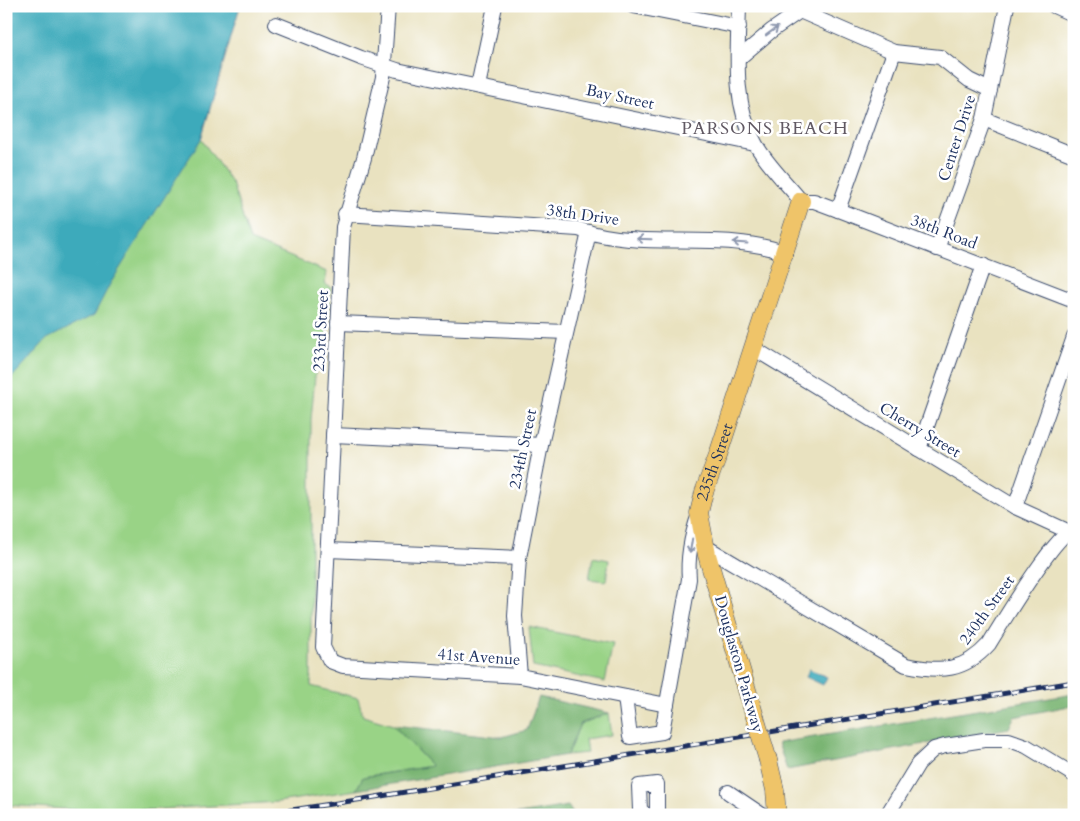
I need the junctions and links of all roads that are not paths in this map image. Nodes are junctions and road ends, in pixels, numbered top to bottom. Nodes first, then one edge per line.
1 (388, 6) edge
2 (495, 6) edge
3 (633, 6) edge
4 (739, 6) edge
5 (1007, 6) edge
6 (1054, 6) edge
7 (804, 9) edge
8 (1074, 15) edge
9 (276, 24) dead end
10 (739, 27) junction
11 (894, 52) junction
12 (738, 59) junction
13 (382, 65) junction
14 (478, 86) junction
15 (990, 90) junction
16 (984, 119) junction
17 (755, 144) junction
18 (1074, 155) edge
19 (801, 201) junction
20 (838, 210) junction
21 (345, 214) junction
22 (589, 232) junction
23 (938, 248) junction
24 (786, 253) junction
25 (983, 266) junction
26 (1074, 301) edge
27 (338, 323) junction
28 (566, 332) junction
29 (1074, 337) edge
30 (753, 348) junction
31 (333, 436) junction
32 (541, 445) junction
33 (919, 449) junction
34 (1015, 507) junction
35 (699, 513) junction
36 (1072, 531) edge
37 (706, 548) junction
38 (328, 550) junction
39 (519, 558) junction
40 (712, 571) junction
41 (689, 579) junction
42 (330, 661) joint
43 (520, 676) junction
44 (625, 697) junction
45 (666, 705) junction
46 (1074, 775) edge
47 (728, 792) dead end
48 (646, 815) edge
49 (657, 815) edge
50 (762, 815) edge
51 (778, 815) edge
52 (887, 815) edge

1 - 13 street, 233rd Street
2 - 14 street
3 - 10 street
4 - 10 street
5 - 15 street, Center Drive
6 - 8 street
7 - 11 street
12 -> 7 street
9 - 13 street
10 - 12 street
11 - 15 street
11 - 20 street
12 - 17 street
13 - 14 street
13 - 21 street, 233rd Street
14 - 17 street, Bay Street
15 - 16 street, Center Drive
16 - 18 street
16 - 23 street, Center Drive
17 - 19 street
19 - 20 street, 38th Road
19 - 24 main road, 235th Street
20 - 23 street, 38th Road
21 - 22 street, 38th Drive
21 - 27 street, 233rd Street
24 -> 22 street, 38th Drive
22 - 28 street, 234th Street
23 - 25 street, 38th Road
24 - 30 main road, 235th Street
25 - 26 street, 38th Road
25 - 33 street
27 - 28 street
27 - 31 street, 233rd Street
28 - 32 street, 234th Street
29 - 34 street
30 - 33 street, Cherry Street
30 - 35 main road, 235th Street
31 - 32 street
31 - 38 street, 233rd Street
32 - 39 street, 234th Street
33 - 34 street, Cherry Street
34 - 36 street, Cherry Street
35 - 37 main road, Douglaston Parkway
35 -> 41 street, 235th Street
36 - 37 street, 240th Street
37 - 40 main road, Douglaston Parkway
38 - 39 street
38 - 42 street, 233rd Street
39 - 43 street, 234th Street
40 - 41 street
40 - 51 main road, Douglaston Parkway, bridge
41 - 45 street, 235th Street
42 - 43 street, 41st Avenue
43 - 44 street, 41st Avenue
44 - 45 street, 41st Avenue
44 - 45 street, 235th Street
46 - 52 street
47 - 50 street
48 - 49 street

